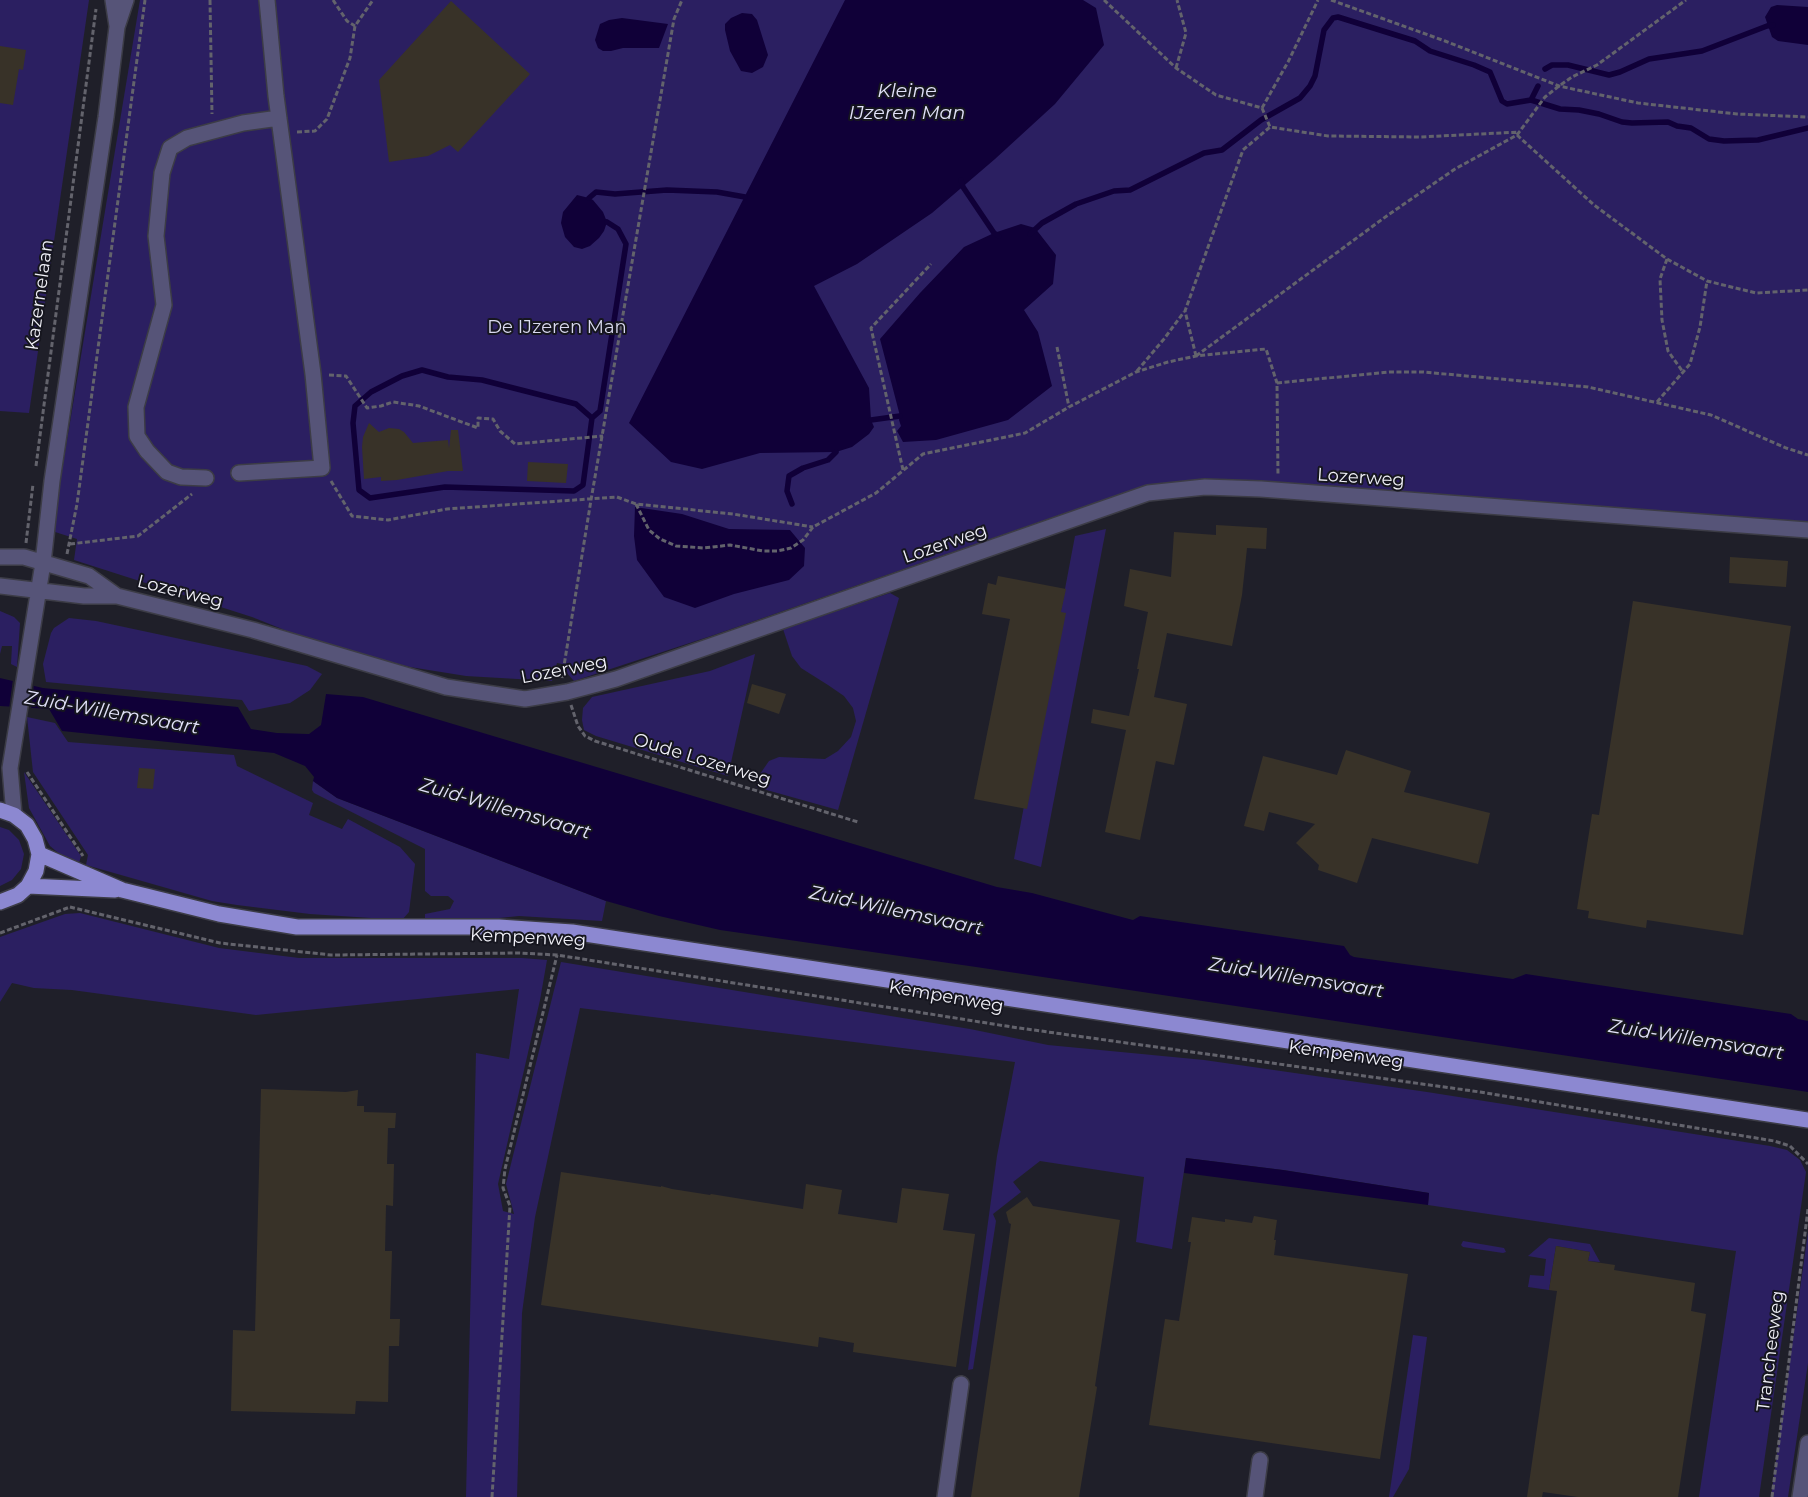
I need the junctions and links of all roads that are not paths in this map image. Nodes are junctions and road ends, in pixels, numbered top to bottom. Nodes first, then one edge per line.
1 (113, 0) edge
2 (126, 0) edge
3 (267, 0) edge
4 (117, 27) junction
5 (279, 118) junction
6 (239, 473) dead end
7 (206, 478) road end
8 (1808, 530) edge
9 (0, 558) edge
10 (43, 563) junction
11 (0, 586) edge
12 (38, 592) junction
13 (117, 596) junction
14 (18, 769) junction
15 (0, 787) edge
16 (7, 812) edge
17 (38, 854) junction
18 (28, 886) junction
19 (122, 890) junction
20 (0, 902) edge
21 (1808, 1120) edge
22 (961, 1384) dead end
23 (1808, 1443) edge
24 (1260, 1460) dead end
25 (945, 1497) edge
26 (1255, 1497) edge
27 (1800, 1497) edge

1 - 4 street
2 - 4 street
3 - 5 street
4 - 10 street
5 - 6 street
5 - 7 street
8 - 13 street, Lozerweg
9 - 10 street, Lozerweg
10 - 12 street
10 - 13 street, Lozerweg
11 - 12 street, Lozerweg
12 - 13 street, Lozerweg
12 - 14 street
14 - 15 street
14 - 16 street
16 - 17 main road
17 - 18 main road
17 - 19 main road, Kempenweg
18 - 19 main road, Kempenweg
18 - 20 main road
19 - 21 main road, Kempenweg
22 - 25 street
23 - 27 street
24 - 26 street

